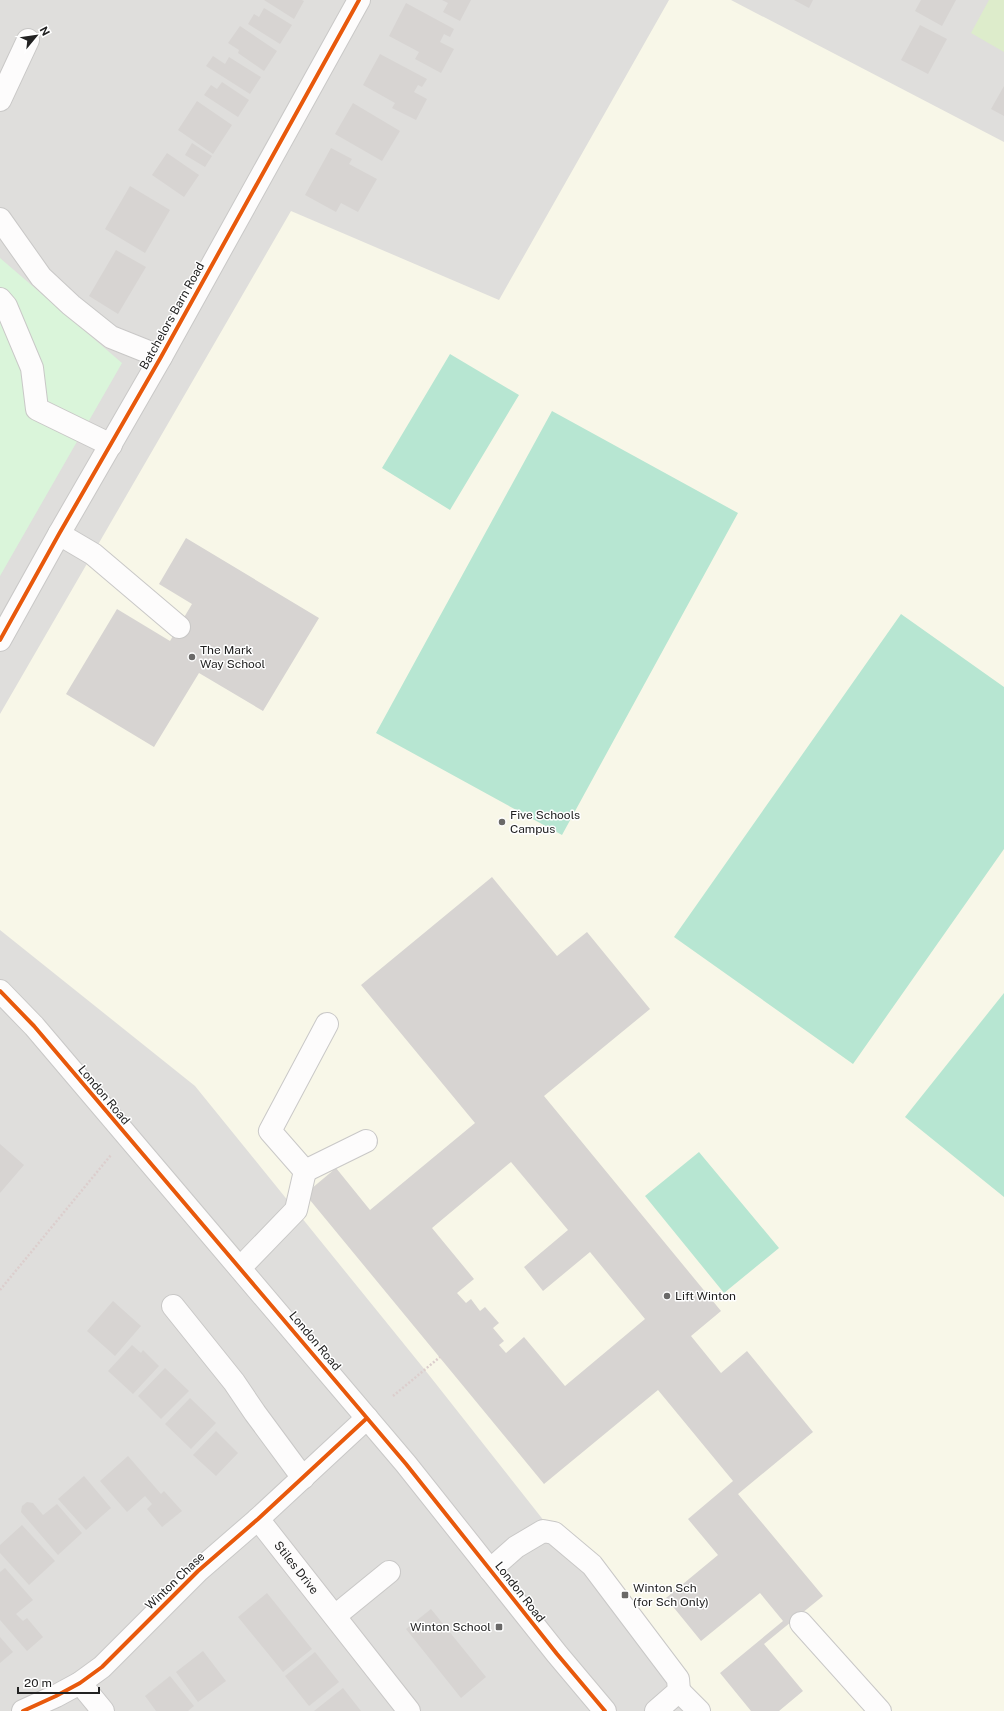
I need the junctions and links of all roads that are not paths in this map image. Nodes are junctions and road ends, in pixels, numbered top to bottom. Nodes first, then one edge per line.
1 (359, 0) edge
2 (28, 40) dead end
3 (0, 100) edge
4 (0, 219) edge
5 (0, 299) edge
6 (161, 357) junction
7 (111, 445) junction
8 (59, 534) junction
9 (179, 627) dead end
10 (0, 640) edge
11 (0, 991) edge
12 (327, 1024) dead end
13 (366, 1141) dead end
14 (305, 1171) junction
15 (240, 1268) junction
16 (173, 1306) dead end
17 (367, 1418) junction
18 (303, 1478) junction
19 (258, 1519) junction
20 (490, 1570) junction
21 (389, 1572) dead end
22 (335, 1616) junction
23 (801, 1623) dead end
24 (80, 1683) junction
25 (679, 1691) junction
26 (23, 1711) edge
27 (103, 1711) edge
28 (409, 1711) edge
29 (606, 1711) edge
30 (656, 1711) edge
31 (699, 1711) edge
32 (880, 1711) edge

1 - 6 street, Batchelors Barn Road
2 - 3 street
4 - 6 street
5 - 7 street
6 - 7 street, Batchelors Barn Road
7 - 8 street, Batchelors Barn Road
8 - 9 street
8 - 10 street, Batchelors Barn Road
11 - 15 street, London Road
12 - 14 street
13 - 14 street
14 - 15 street
15 - 17 street, London Road
16 - 18 street
17 - 18 street, Winton Chase
17 - 20 street, London Road
18 - 19 street, Winton Chase
19 - 22 street, Stiles Drive
19 - 24 street, Winton Chase
20 - 25 street
20 - 29 street, London Road
21 - 22 street
22 - 28 street, Stiles Drive
23 - 32 street
24 - 26 street, Winton Chase
24 - 27 street
25 - 30 street
25 - 31 street

